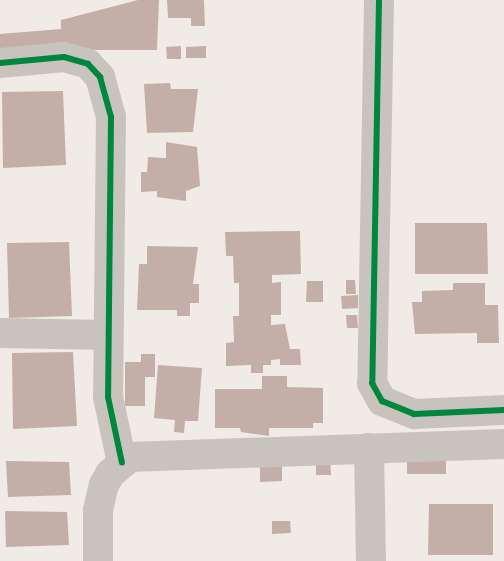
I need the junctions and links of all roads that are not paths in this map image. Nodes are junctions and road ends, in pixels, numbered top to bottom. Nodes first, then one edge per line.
1 (379, 0) edge
2 (0, 63) edge
3 (0, 333) edge
4 (107, 335) junction
5 (504, 410) edge
6 (504, 444) edge
7 (369, 448) junction
8 (122, 463) junction
9 (98, 561) edge
10 (371, 561) edge

1 - 5 street
2 - 4 street
3 - 4 street
4 - 8 street
6 - 7 street
7 - 8 street
7 - 10 street
8 - 9 street

